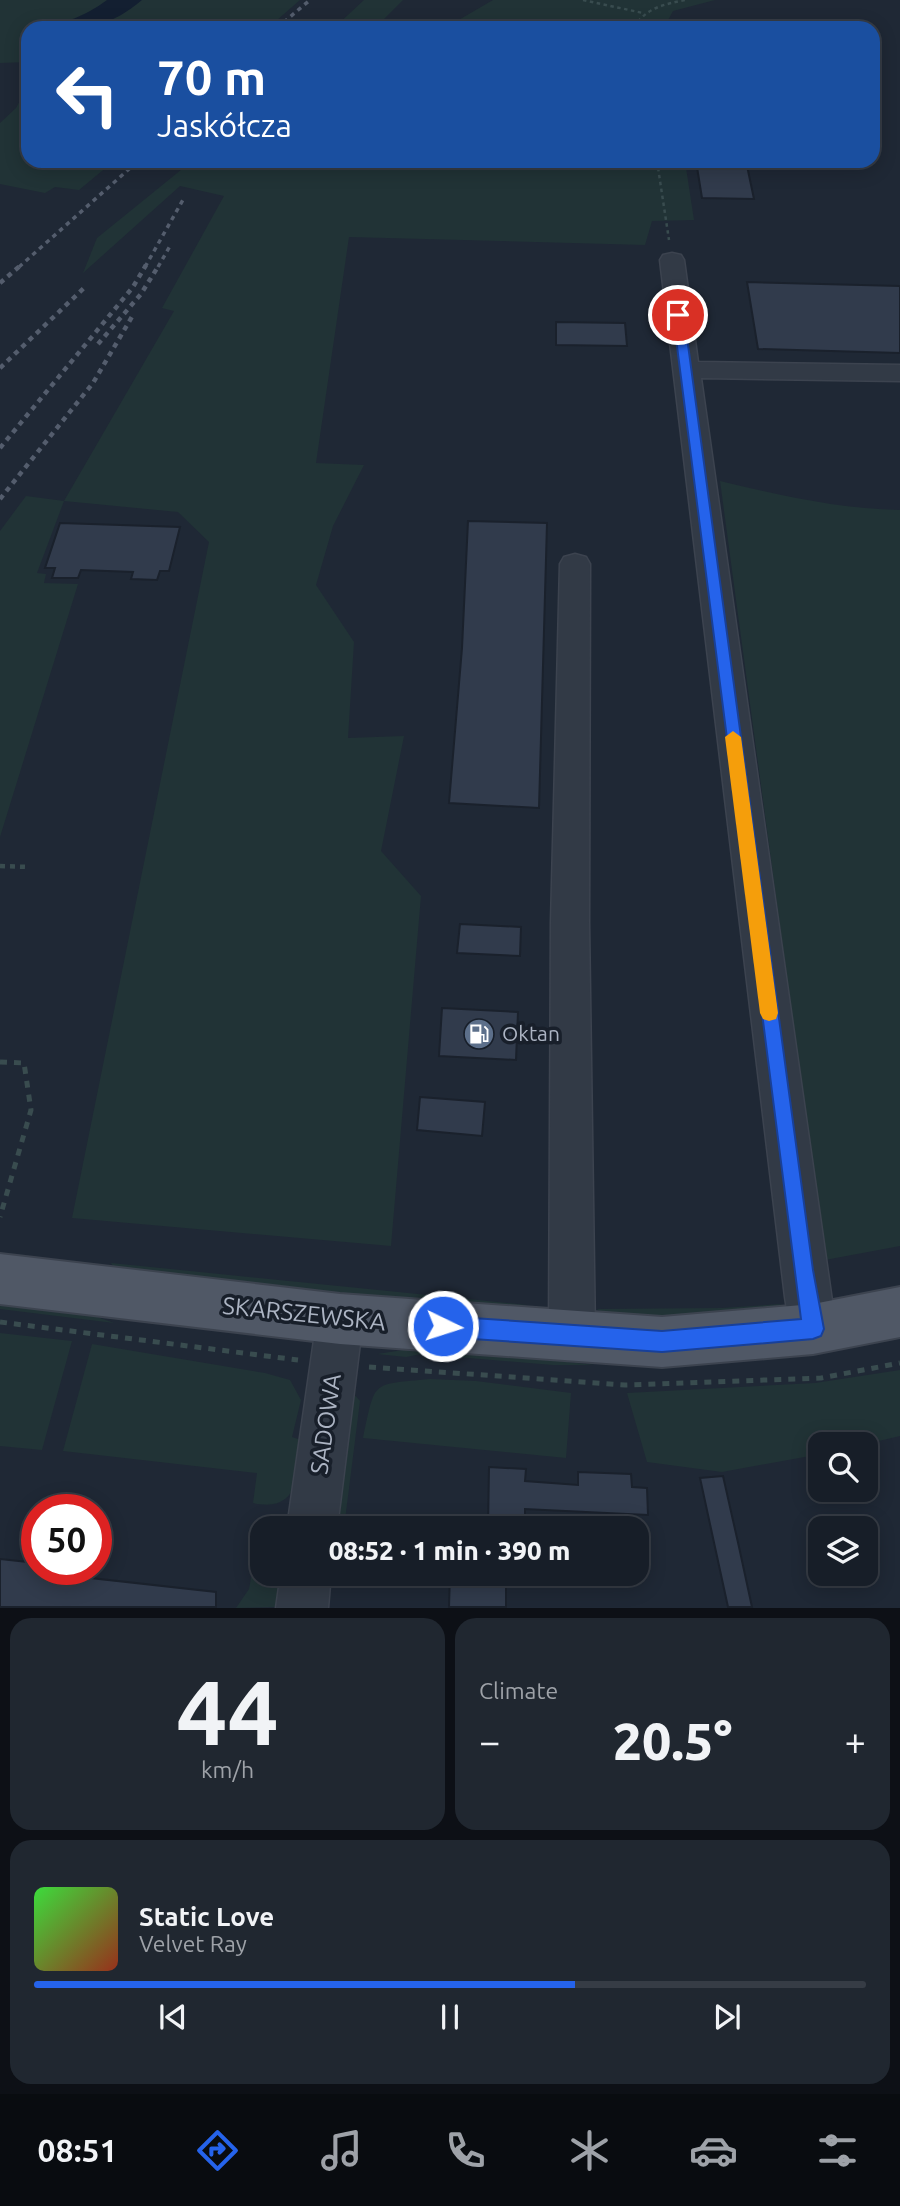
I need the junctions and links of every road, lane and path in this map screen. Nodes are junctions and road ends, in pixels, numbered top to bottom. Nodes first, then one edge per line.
1 (583, 0) edge
2 (685, 0) edge
3 (643, 13) junction
4 (638, 21) edge
5 (658, 168) edge
6 (672, 260) joint
7 (685, 370) junction
8 (900, 373) edge
9 (575, 564) dead end
10 (0, 866) edge
11 (29, 867) dead end
12 (0, 1062) edge
13 (0, 1217) edge
14 (0, 1279) edge
15 (900, 1312) edge
16 (340, 1319) junction
17 (813, 1329) junction
18 (572, 1336) junction
19 (314, 1516) edge
20 (305, 1586) edge
21 (302, 1608) edge

1 - 3 path
2 - 3 path
3 - 4 path
5 - 6 path
6 - 7 street
7 - 8 street
7 - 17 street
9 - 18 street
10 - 11 path
12 - 13 path
14 - 16 main road, SKARSZEWSKA
15 - 17 main road, SKARSZEWSKA
16 - 18 main road, SKARSZEWSKA
16 - 19 street, SADOWA
17 - 18 main road, SKARSZEWSKA
20 - 21 street

